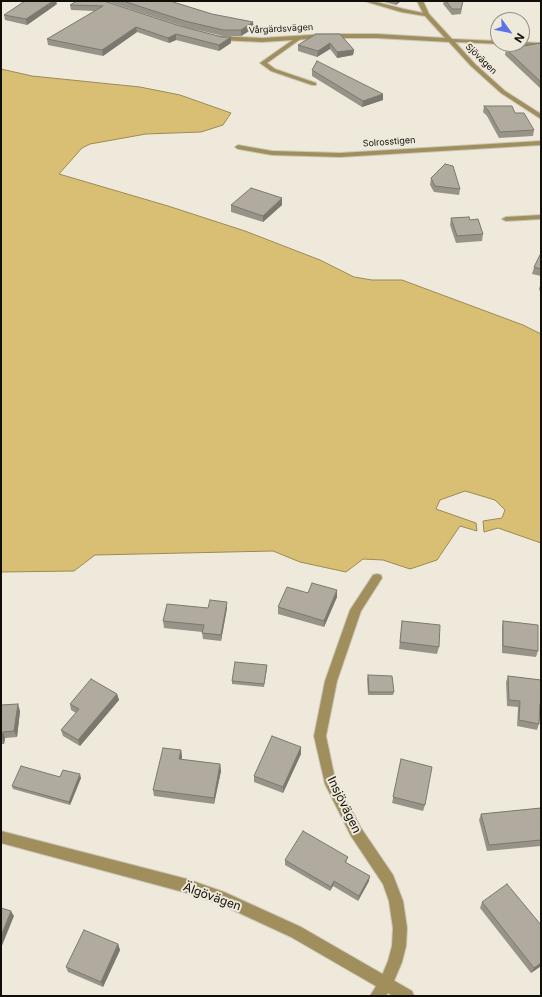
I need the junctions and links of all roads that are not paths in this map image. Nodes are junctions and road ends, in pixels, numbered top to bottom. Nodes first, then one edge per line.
1 (367, 1) edge
2 (420, 1) edge
3 (427, 15) junction
4 (211, 36) edge
5 (299, 38) junction
6 (449, 39) junction
7 (490, 42) edge
8 (530, 44) edge
9 (541, 45) edge
10 (314, 84) dead end
11 (541, 117) edge
12 (541, 143) edge
13 (238, 147) dead end
14 (541, 217) edge
15 (506, 219) dead end
16 (376, 578) dead end
17 (1, 838) edge
18 (386, 983) junction
19 (377, 996) edge
20 (407, 996) edge

1 - 3 street
2 - 3 street, Sjövägen
3 - 6 street, Sjövägen
4 - 5 street, Vårgärdsvägen
5 - 6 street, Vårgärdsvägen
5 - 10 street
6 - 7 street, Vårgärdsvägen
6 - 11 street, Sjövägen
8 - 9 street
12 - 13 street, Solrosstigen
14 - 15 street
16 - 18 street, Insjövägen
17 - 18 street, Älgövägen
18 - 19 street, Insjövägen
18 - 20 street, Älgövägen

